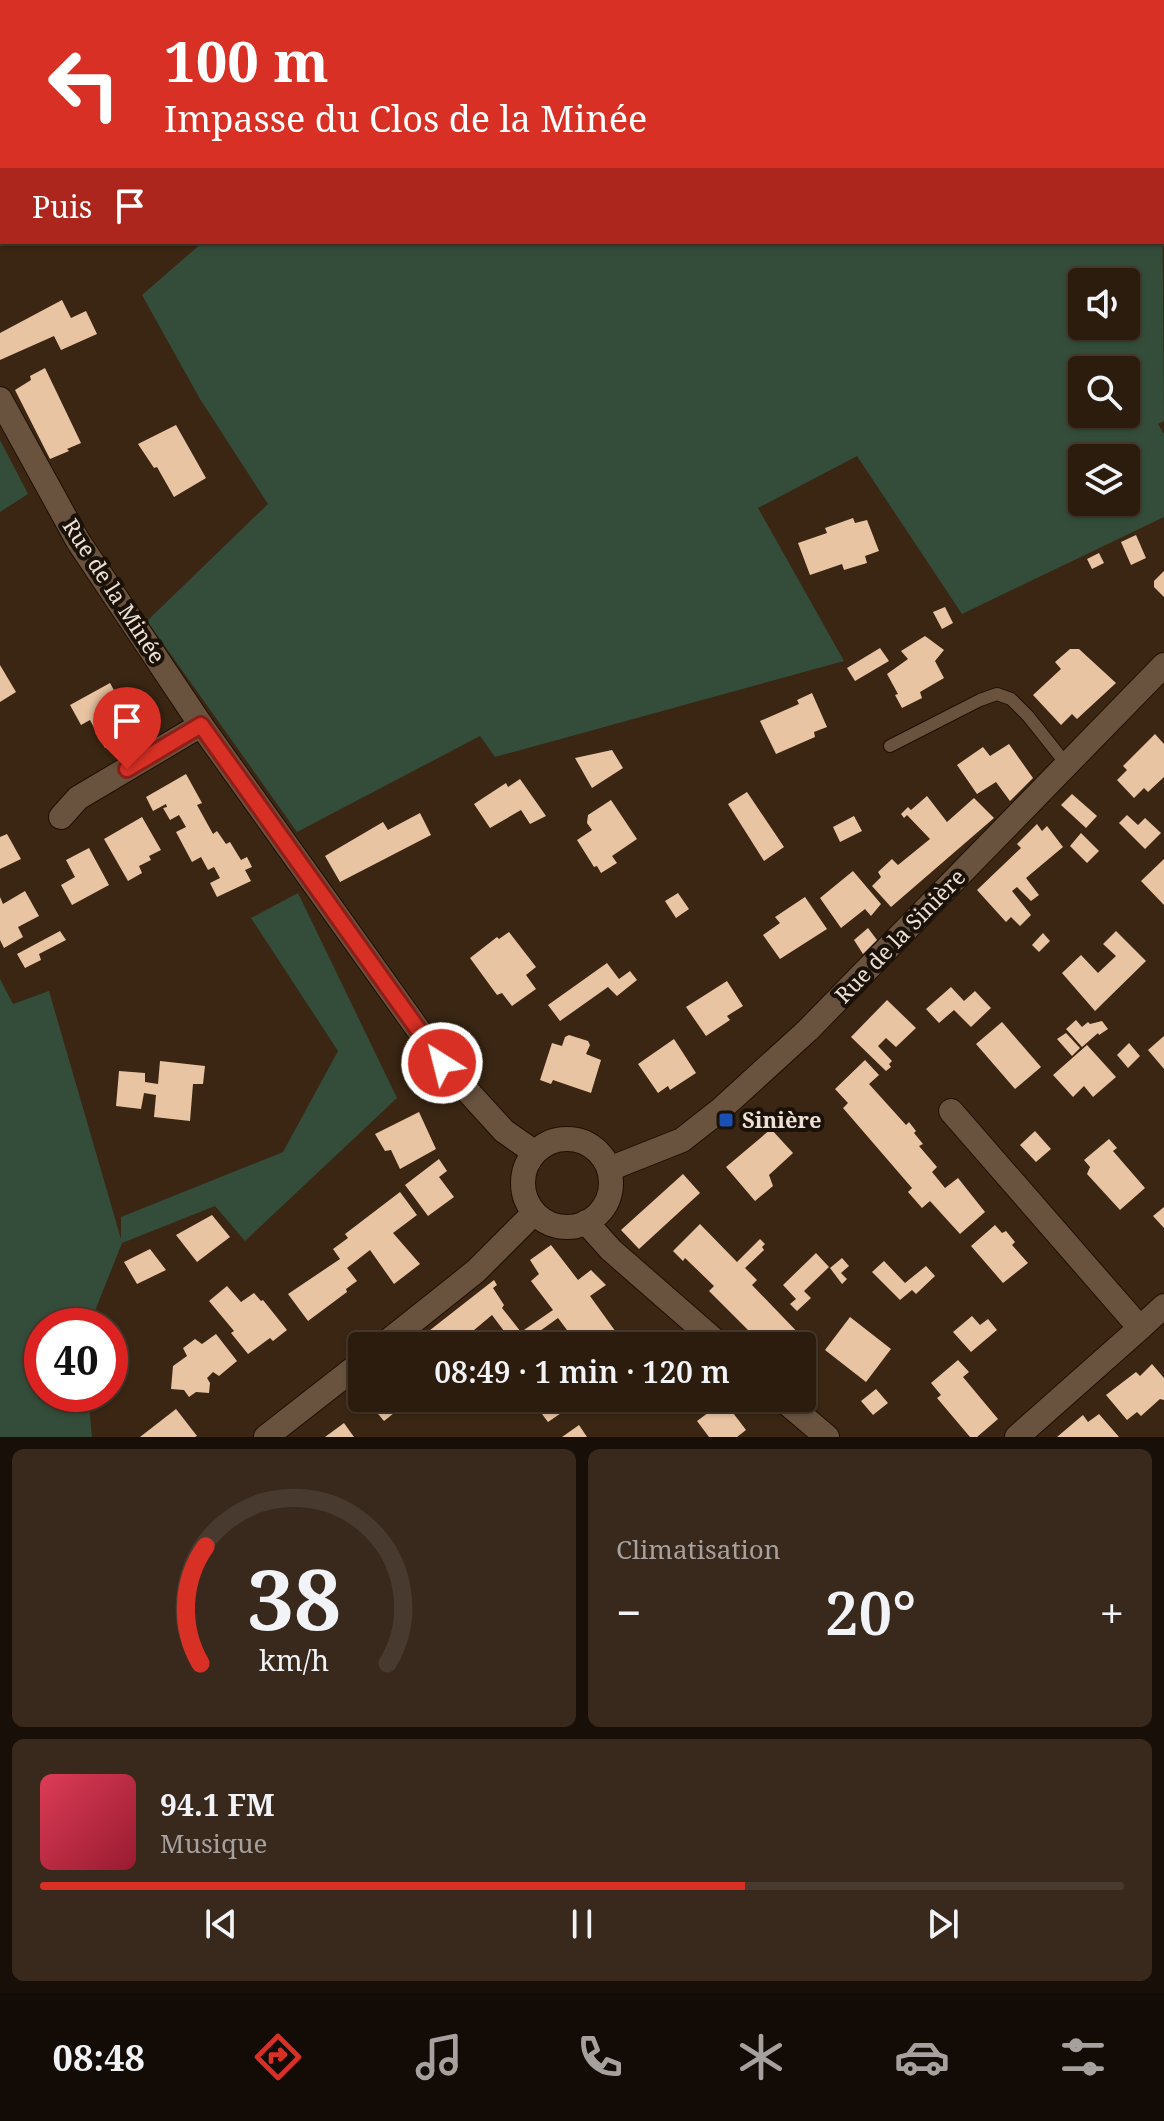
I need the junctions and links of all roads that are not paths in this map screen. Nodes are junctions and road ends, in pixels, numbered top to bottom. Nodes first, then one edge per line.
1 (0, 399) edge
2 (1164, 665) edge
3 (201, 725) junction
4 (890, 746) dead end
5 (1067, 765) junction
6 (61, 817) dead end
7 (951, 1111) dead end
8 (534, 1152) junction
9 (609, 1169) junction
10 (534, 1213) junction
11 (586, 1222) junction
12 (1164, 1306) edge
13 (1140, 1328) junction
14 (400, 1332) edge
15 (705, 1332) edge
16 (348, 1373) edge
17 (798, 1412) edge
18 (266, 1437) edge
19 (827, 1437) edge
20 (1017, 1437) edge

1 - 3 street, Rue de la Minée
2 - 5 street, Rue de la Sinière
3 - 6 street
3 - 8 street, Rue de la Minée
4 - 5 lane
5 - 9 street, Rue de la Sinière
7 - 13 street
8 - 9 street
8 - 10 street
9 - 11 street
10 - 11 street
10 - 14 street
11 - 15 street
12 - 13 street
13 - 20 street
16 - 18 street
17 - 19 street

